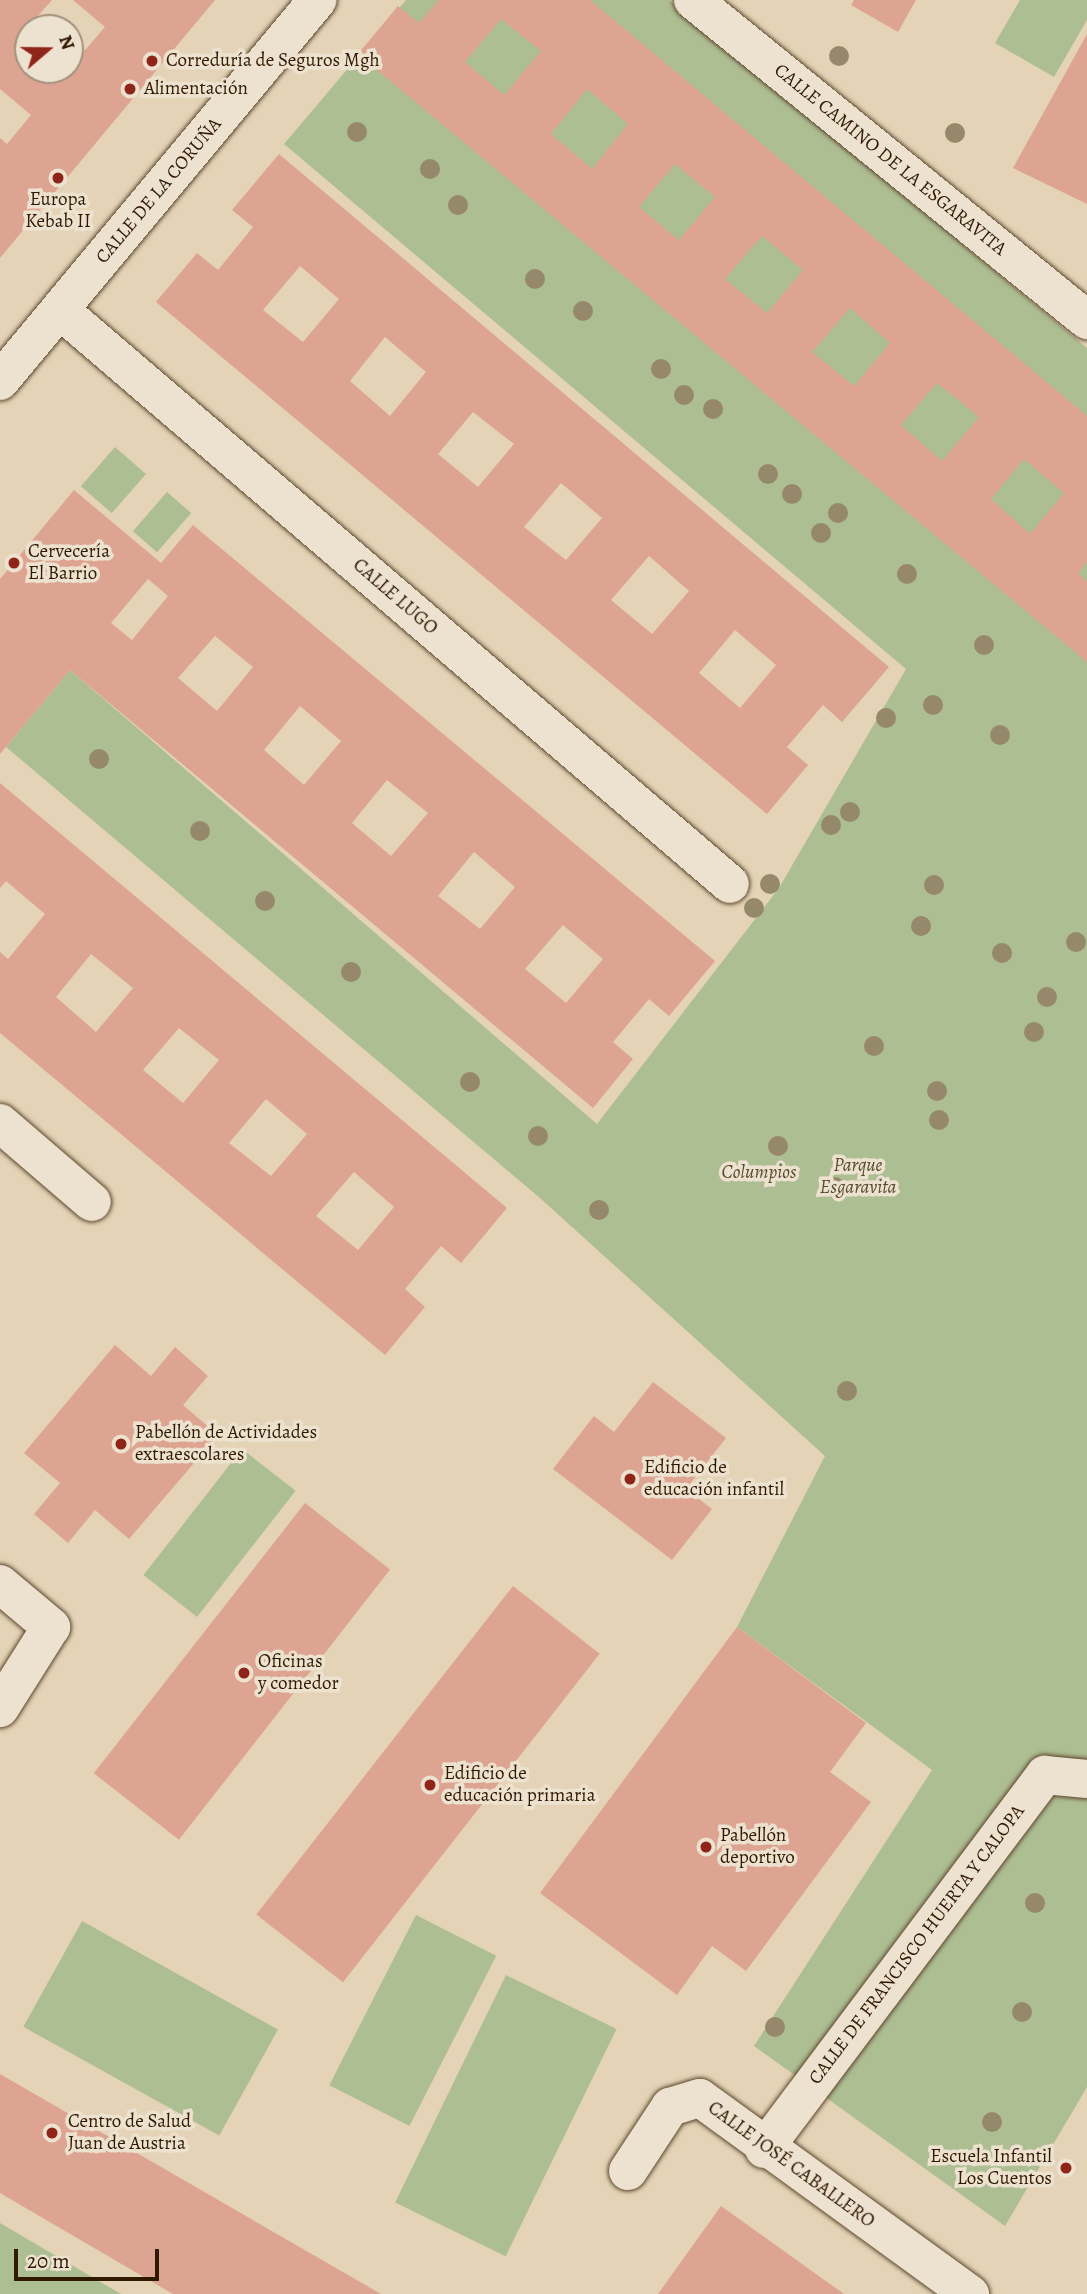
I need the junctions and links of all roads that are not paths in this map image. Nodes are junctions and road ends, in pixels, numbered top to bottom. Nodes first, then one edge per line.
1 (317, 0) edge
2 (693, 0) edge
3 (60, 310) junction
4 (1087, 320) edge
5 (0, 381) edge
6 (730, 884) dead end
7 (0, 1123) edge
8 (92, 1202) dead end
9 (0, 1584) edge
10 (0, 1708) edge
11 (1087, 1779) edge
12 (764, 2149) junction
13 (628, 2171) dead end
14 (970, 2294) edge

1 - 3 street, CALLE DE LA CORUÑA
2 - 4 street, CALLE CAMINO DE LA ESGARAVITA
3 - 5 street, CALLE DE LA CORUÑA
3 - 6 street, CALLE LUGO
7 - 8 street
9 - 10 street
11 - 12 street, CALLE DE FRANCISCO HUERTA Y CALOPA
12 - 13 street, CALLE JOSÉ CABALLERO
12 - 14 street, CALLE JOSÉ CABALLERO

